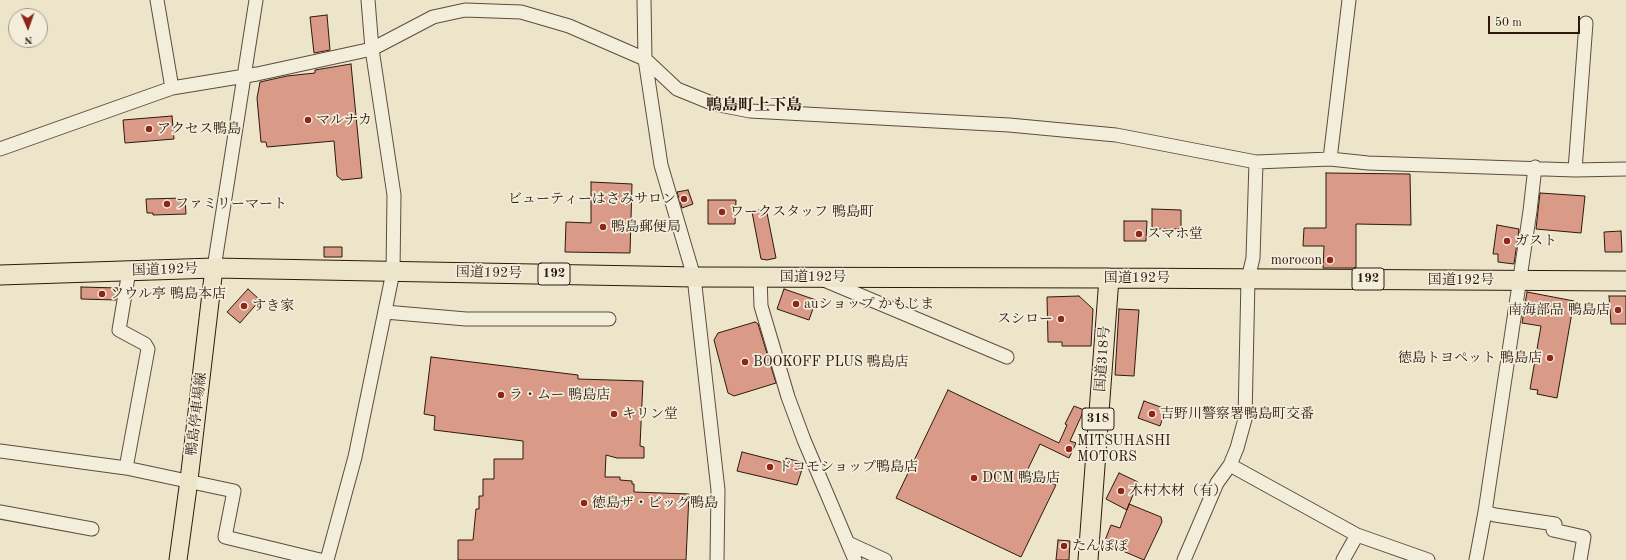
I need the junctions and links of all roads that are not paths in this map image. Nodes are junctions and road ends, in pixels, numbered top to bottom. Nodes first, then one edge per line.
1 (158, 0) edge
2 (256, 0) edge
3 (368, 0) edge
4 (644, 0) edge
5 (1349, 0) edge
6 (505, 5) edge
7 (1586, 23) dead end
8 (372, 49) junction
9 (646, 59) junction
10 (244, 76) junction
11 (172, 88) junction
12 (0, 149) edge
13 (1330, 160) junction
14 (1256, 162) junction
15 (1535, 167) junction
16 (1626, 169) edge
17 (1575, 170) junction
18 (214, 268) junction
19 (129, 271) junction
20 (393, 272) junction
21 (0, 276) edge
22 (694, 277) junction
23 (760, 277) junction
24 (816, 277) junction
25 (1109, 278) junction
26 (1248, 279) junction
27 (1520, 280) junction
28 (1626, 281) edge
29 (385, 312) junction
30 (609, 319) dead end
31 (1007, 357) dead end
32 (0, 451) edge
33 (1230, 465) junction
34 (126, 468) junction
35 (189, 480) junction
36 (0, 512) edge
37 (1485, 512) junction
38 (92, 529) dead end
39 (1357, 535) junction
40 (848, 543) junction
41 (178, 560) edge
42 (320, 560) edge
43 (327, 560) edge
44 (717, 560) edge
45 (855, 560) edge
46 (885, 560) edge
47 (1088, 560) edge
48 (1184, 560) edge
49 (1343, 560) edge
50 (1428, 560) edge
51 (1476, 560) edge
52 (1580, 560) edge

1 - 11 street
2 - 10 street
3 - 8 street
4 - 9 street
5 - 13 street
6 - 8 street
6 - 9 street
7 - 17 street
8 - 10 street
8 - 20 street
9 - 14 street
9 - 22 street
10 - 11 street
10 - 18 street
11 - 12 street
13 - 14 street
13 - 15 street
14 - 26 street
15 - 17 street
15 - 27 street
16 - 17 street
18 - 19 highway, 国道192号 / 192
18 - 20 highway, 国道192号 / 192
18 - 35 main road, 鴨島停車場線
19 - 21 highway, 国道192号 / 192
19 - 34 street
20 - 22 highway, 国道192号 / 192
20 - 29 street
22 - 23 highway, 国道192号 / 192
22 - 44 street
23 - 24 highway, 国道192号 / 192
23 - 40 street
24 - 25 highway, 国道192号 / 192
24 - 31 street
25 - 26 highway, 国道192号 / 192
25 - 47 highway, 国道318号 / 318
26 - 27 highway, 国道192号 / 192
26 - 33 street
27 - 28 highway, 国道192号 / 192
27 - 37 street
29 - 30 street
29 - 43 street
32 - 34 street
33 - 39 street
33 - 48 street
34 - 35 street
35 - 41 main road, 鴨島停車場線
35 - 42 street
36 - 38 street
37 - 51 street
37 - 52 street
39 - 49 street
39 - 50 street
40 - 45 street
40 - 46 street

